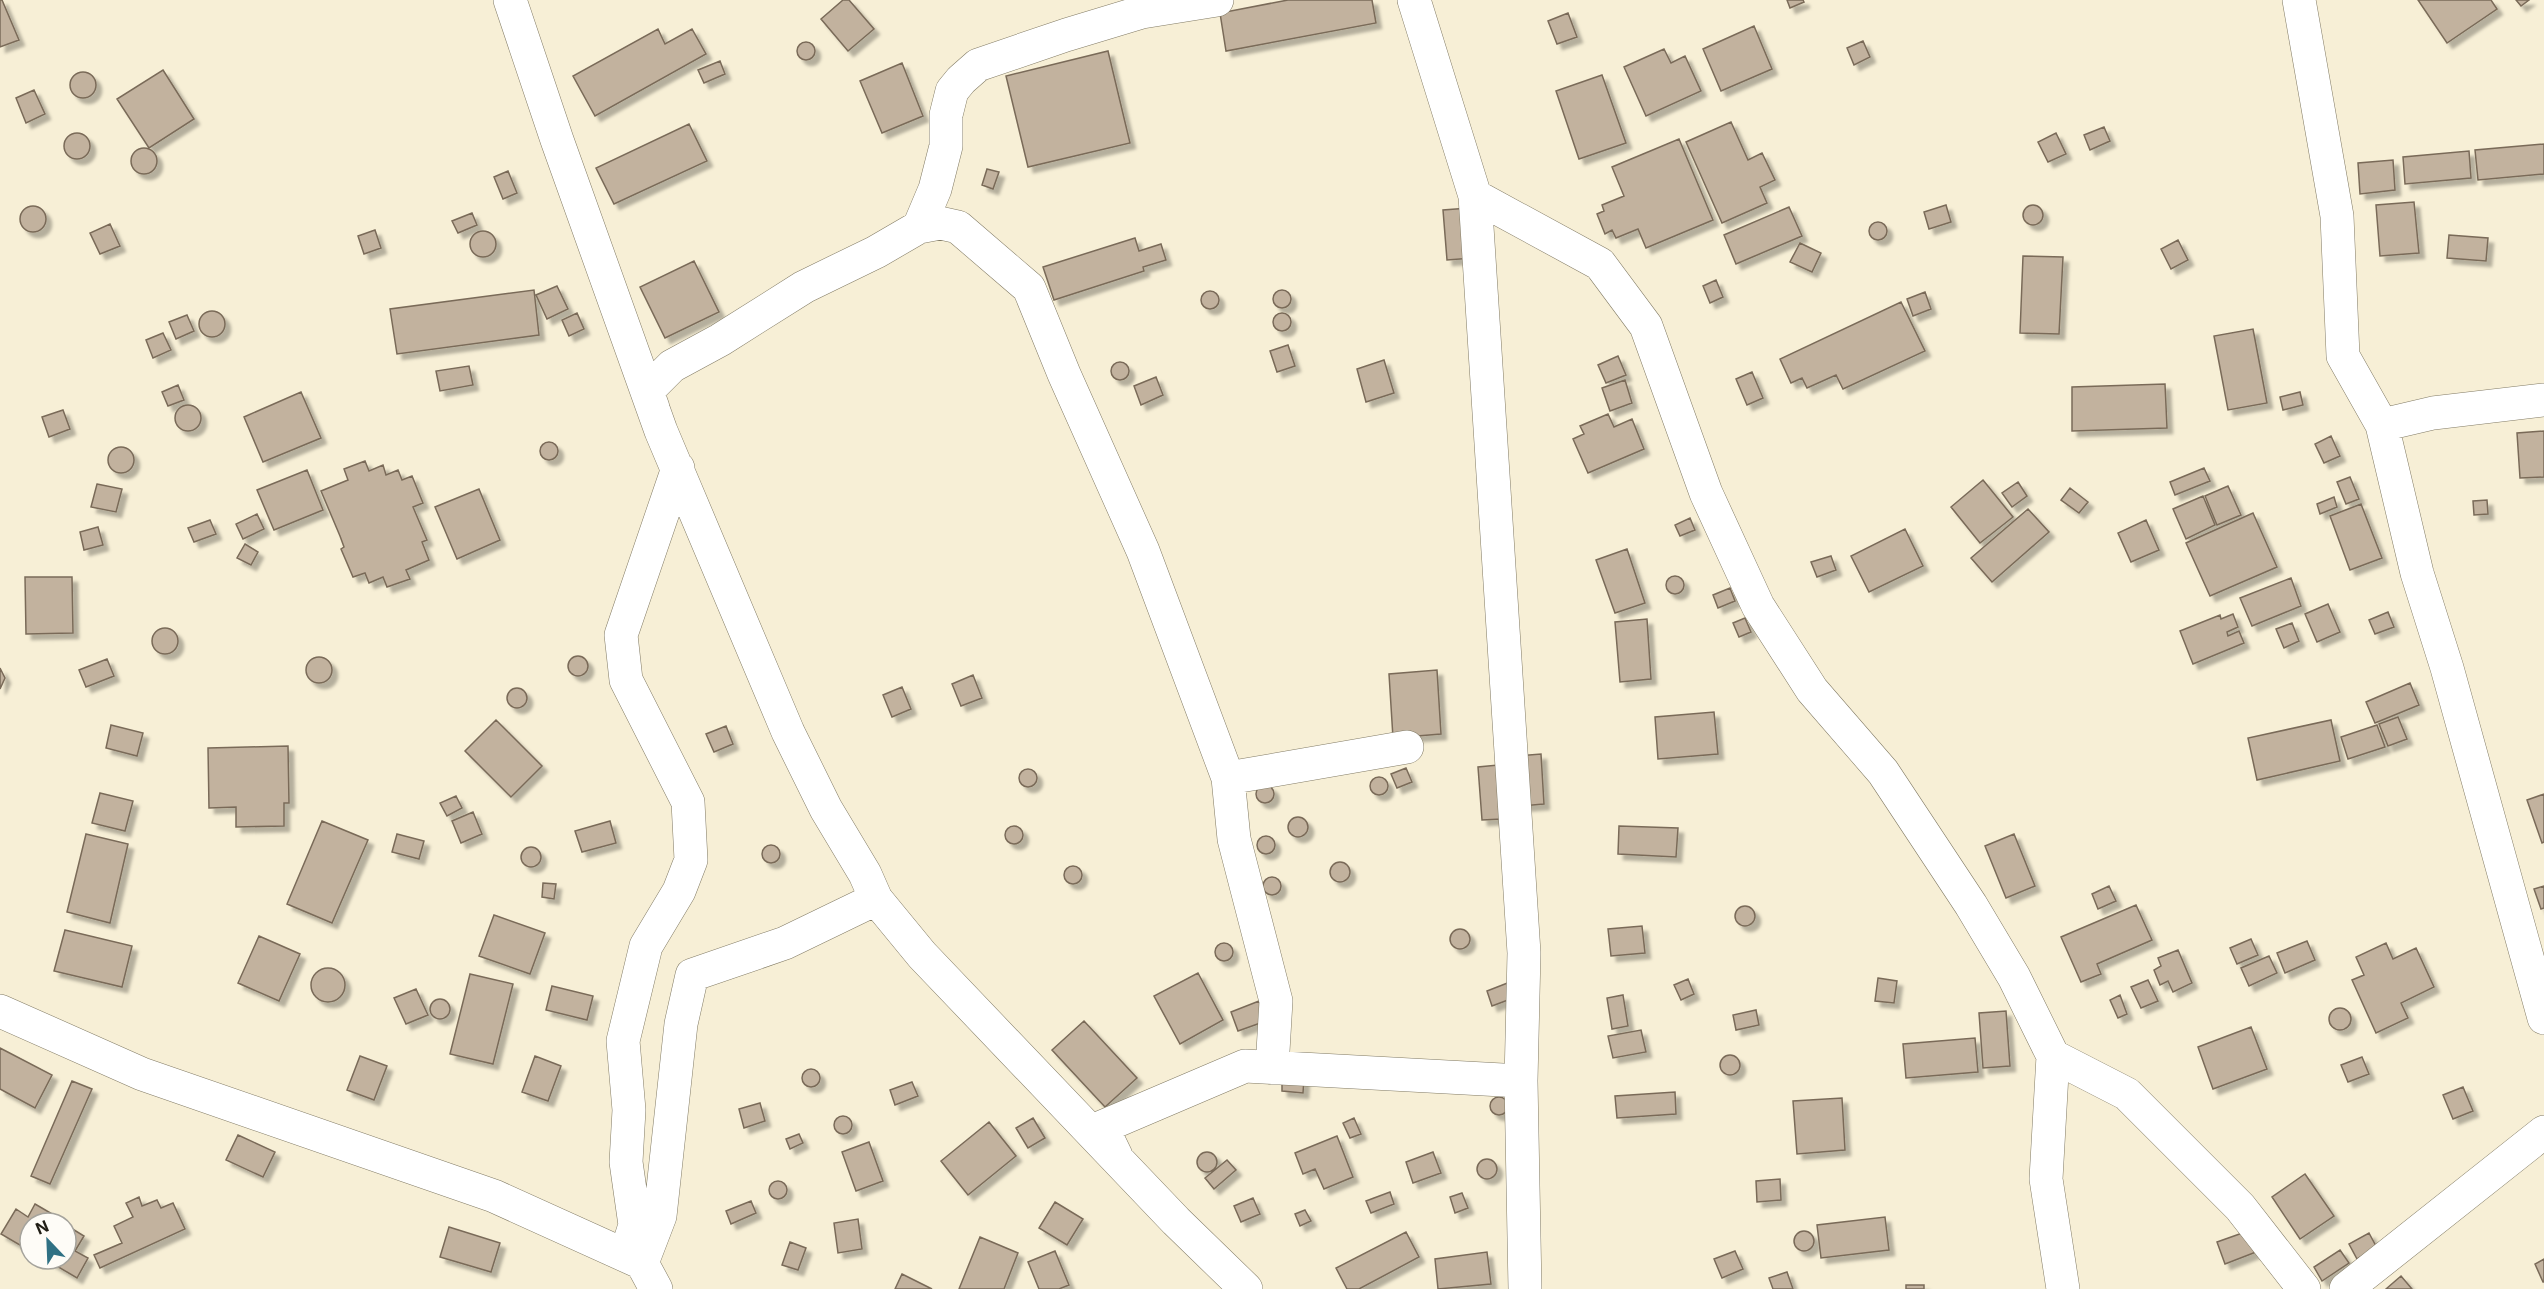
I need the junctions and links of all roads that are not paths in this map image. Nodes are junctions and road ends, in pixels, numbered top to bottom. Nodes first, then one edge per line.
1 (510, 0) edge
2 (1217, 0) edge
3 (1414, 0) edge
4 (2299, 0) edge
5 (1475, 196) junction
6 (919, 227) junction
7 (2544, 400) edge
8 (2382, 425) junction
9 (661, 432) junction
10 (678, 468) junction
11 (1407, 747) dead end
12 (1228, 778) junction
13 (876, 899) junction
14 (0, 1011) edge
15 (2544, 1018) edge
16 (2053, 1056) junction
17 (1272, 1068) junction
18 (1521, 1081) junction
19 (2544, 1132) edge
20 (1117, 1157) junction
21 (641, 1268) edge
22 (1246, 1289) edge
23 (1525, 1289) edge
24 (2062, 1289) edge
25 (2304, 1289) edge
26 (2346, 1289) edge

1 - 9 street
2 - 6 street
3 - 5 street
4 - 8 street
5 - 16 street
5 - 18 street
6 - 9 street
6 - 12 street
7 - 8 street
8 - 15 street
9 - 10 street
10 - 13 street
10 - 21 street
11 - 12 street
12 - 17 street
13 - 20 street
13 - 21 street
14 - 21 street
16 - 24 street
16 - 25 street
17 - 18 street
17 - 20 street
18 - 23 street
19 - 26 street
20 - 22 street

